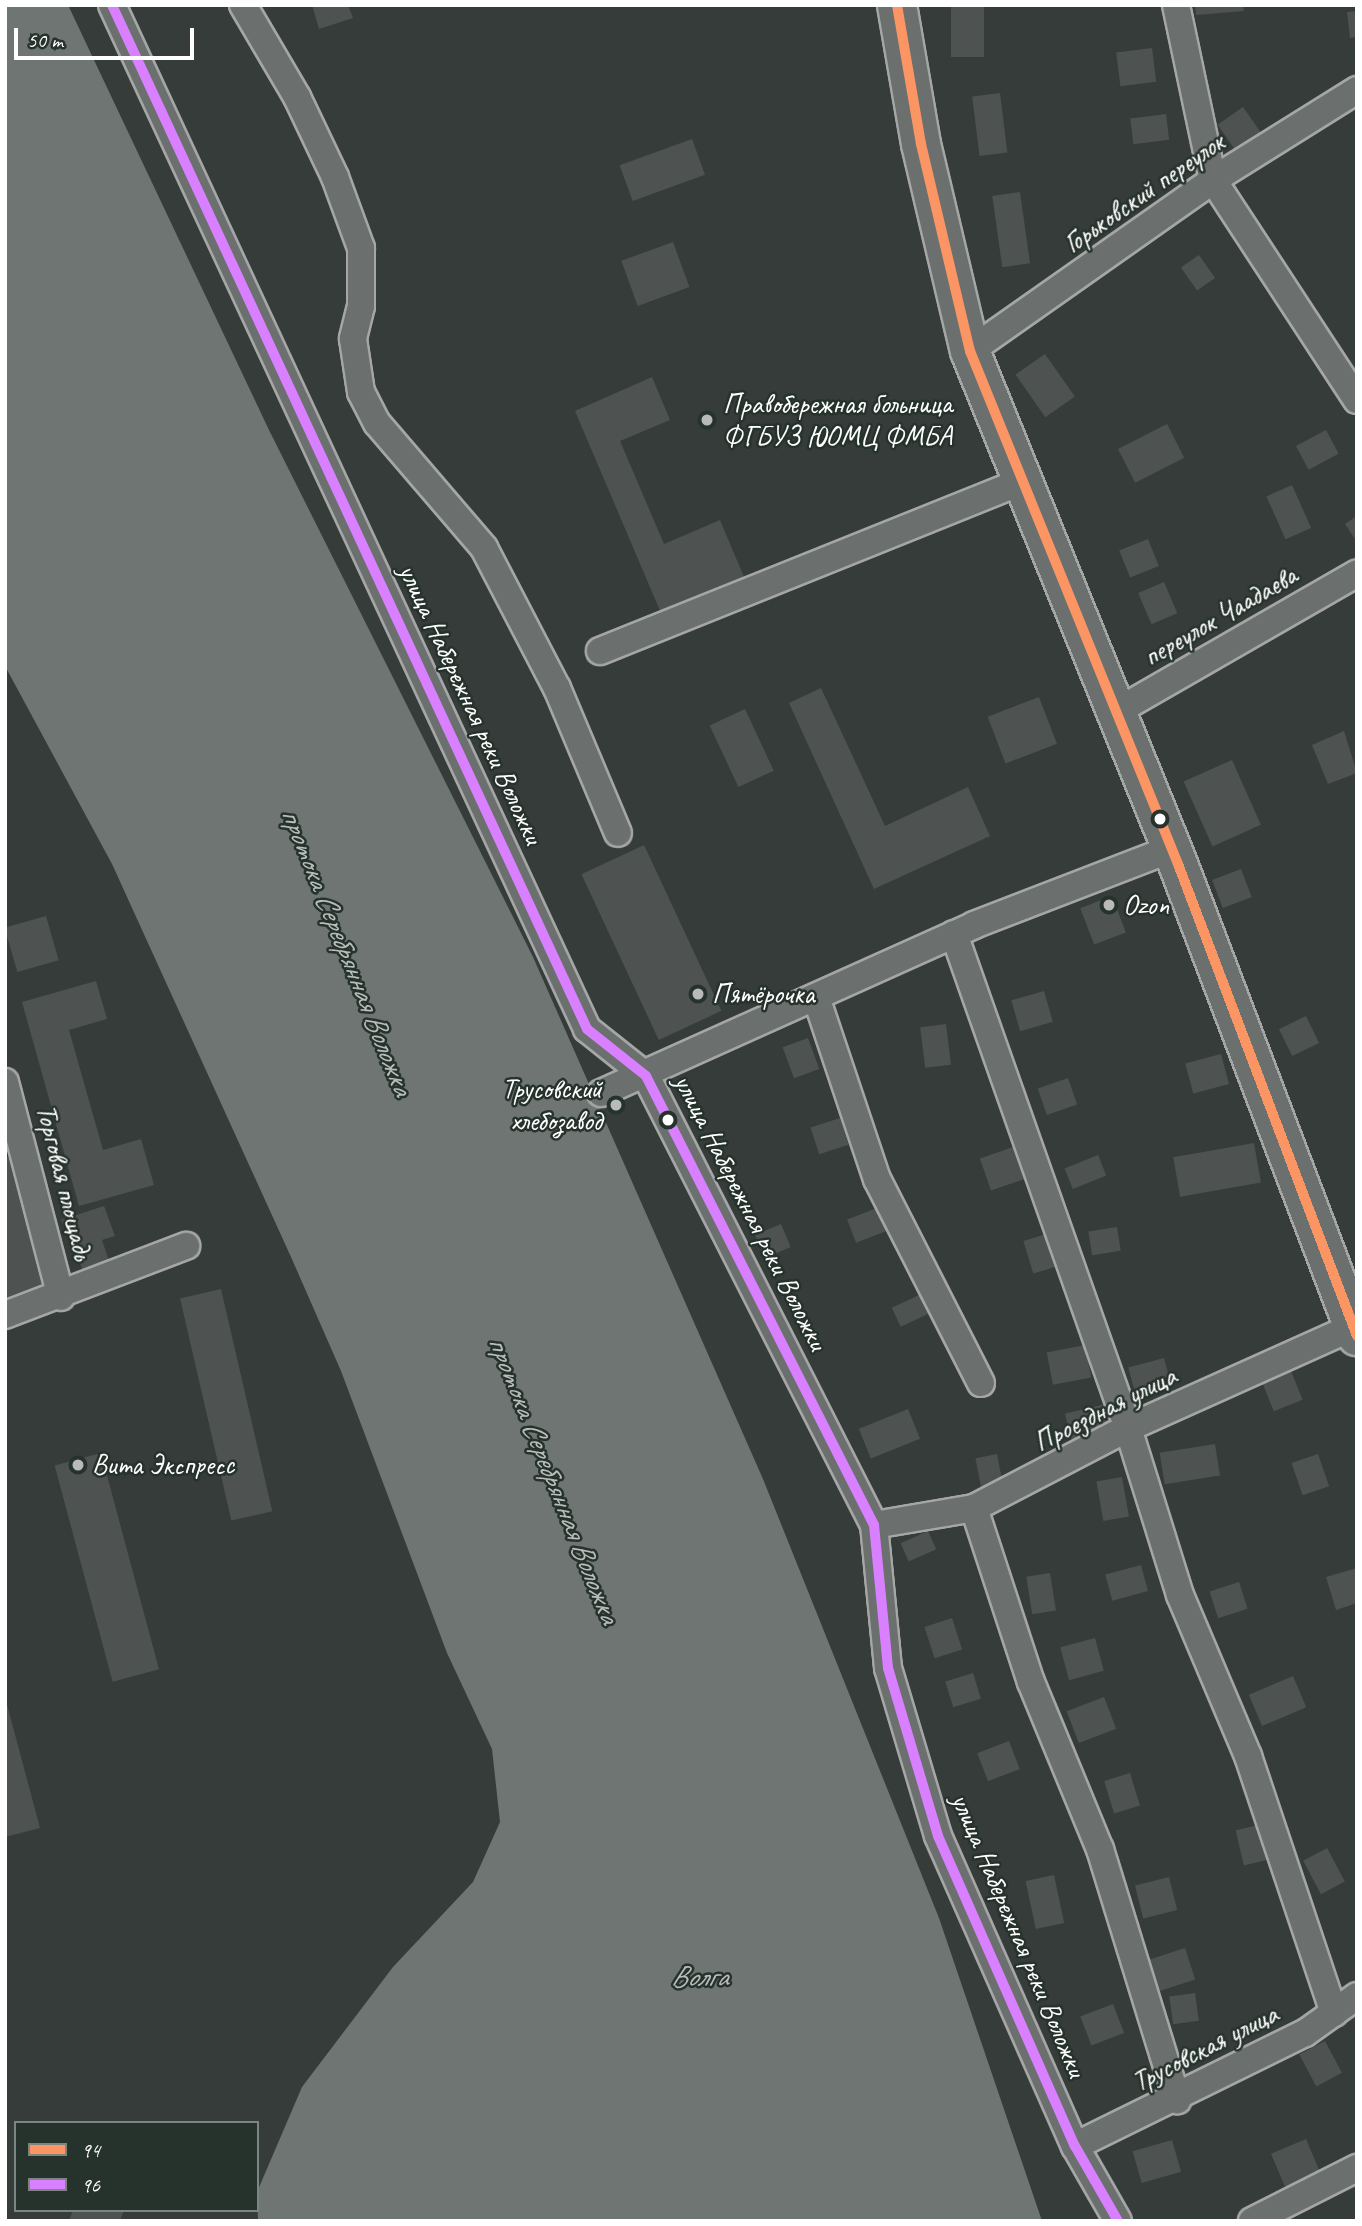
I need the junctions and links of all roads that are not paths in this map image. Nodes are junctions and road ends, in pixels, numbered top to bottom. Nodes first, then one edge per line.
1 (111, 5) edge
2 (243, 5) edge
3 (897, 5) edge
4 (1176, 5) edge
5 (1357, 90) edge
6 (1213, 180) junction
7 (970, 351) junction
8 (1357, 400) edge
9 (1022, 481) junction
10 (1357, 573) edge
11 (600, 651) dead end
12 (1114, 713) junction
13 (618, 833) dead end
14 (1171, 849) junction
15 (954, 933) junction
16 (816, 997) junction
17 (646, 1076) junction
18 (5, 1082) edge
19 (601, 1093) dead end
20 (186, 1246) dead end
21 (61, 1297) junction
22 (5, 1315) edge
23 (1356, 1330) edge
24 (981, 1383) dead end
25 (1128, 1428) junction
26 (974, 1508) junction
27 (874, 1525) junction
28 (1357, 1996) edge
29 (1334, 2012) junction
30 (1177, 2100) junction
31 (1075, 2146) junction
32 (1357, 2168) edge
33 (1118, 2221) edge
34 (1252, 2221) edge

1 - 17 street, улица Набережная реки Воложки
2 - 13 street
3 - 7 main road
4 - 6 street
5 - 6 street, Горьковский переулок
6 - 7 street, Горьковский переулок
6 - 8 street
7 - 9 main road
9 - 11 street
9 - 12 main road
10 - 12 street, переулок Чаадаева
12 - 14 main road
14 - 15 street
14 - 23 main road
15 - 16 street
15 - 25 street
16 - 17 street
16 - 24 street
17 - 19 street
17 - 27 street, улица Набережная реки Воложки
18 - 21 street, Торговая площадь
20 - 21 street
21 - 22 street
23 - 25 street, Проездная улица
25 - 26 street, Проездная улица
25 - 29 street
26 - 27 street, Проездная улица
26 - 30 street
27 - 31 street, улица Набережная реки Воложки
28 - 29 street, Трусовская улица
29 - 30 street, Трусовская улица
30 - 31 street, Трусовская улица
31 - 33 street, улица Набережная реки Воложки
32 - 34 street

